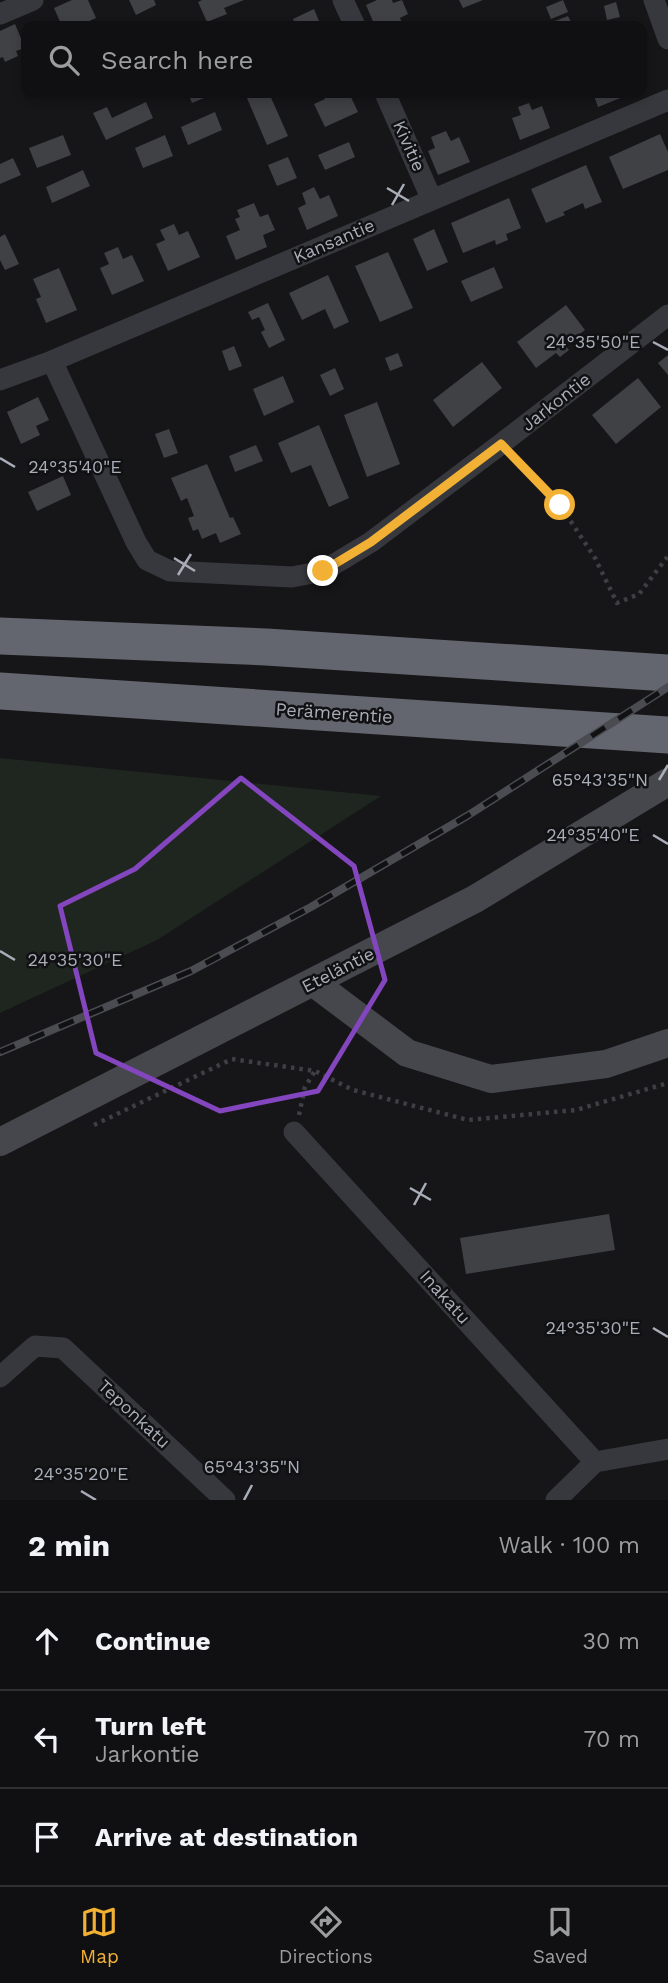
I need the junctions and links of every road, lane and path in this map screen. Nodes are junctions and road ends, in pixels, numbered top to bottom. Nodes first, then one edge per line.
1 (33, 0) edge
2 (343, 0) edge
3 (654, 0) edge
4 (0, 14) edge
5 (353, 21) edge
6 (668, 39) edge
7 (387, 98) edge
8 (668, 100) edge
9 (432, 200) junction
10 (668, 315) edge
11 (52, 361) junction
12 (0, 380) edge
13 (501, 444) junction
14 (668, 556) edge
15 (0, 636) edge
16 (668, 673) edge
17 (0, 691) edge
18 (668, 735) edge
19 (668, 782) edge
20 (314, 983) junction
21 (668, 1043) edge
22 (315, 1071) junction
23 (668, 1083) edge
24 (82, 1130) dead end
25 (294, 1132) joint
26 (0, 1142) edge
27 (0, 1377) edge
28 (668, 1449) edge
29 (595, 1462) junction
30 (222, 1499) edge
31 (556, 1500) edge

1 - 4 street
2 - 5 street
3 - 6 street
7 - 9 street, Kivitie
8 - 9 street, Kansantie
9 - 11 street, Kansantie
10 - 13 street, Jarkontie
11 - 12 street, Kansantie
11 - 13 street, Jarkontie
13 - 14 path
15 - 16 highway
17 - 18 highway, Perämerentie
19 - 20 main road, Eteläntie
20 - 21 main road
20 - 26 main road, Eteläntie
22 - 23 path
22 - 24 path
22 - 25 path
25 - 29 street, Inakatu
27 - 30 street, Teponkatu
28 - 29 street
29 - 31 street

